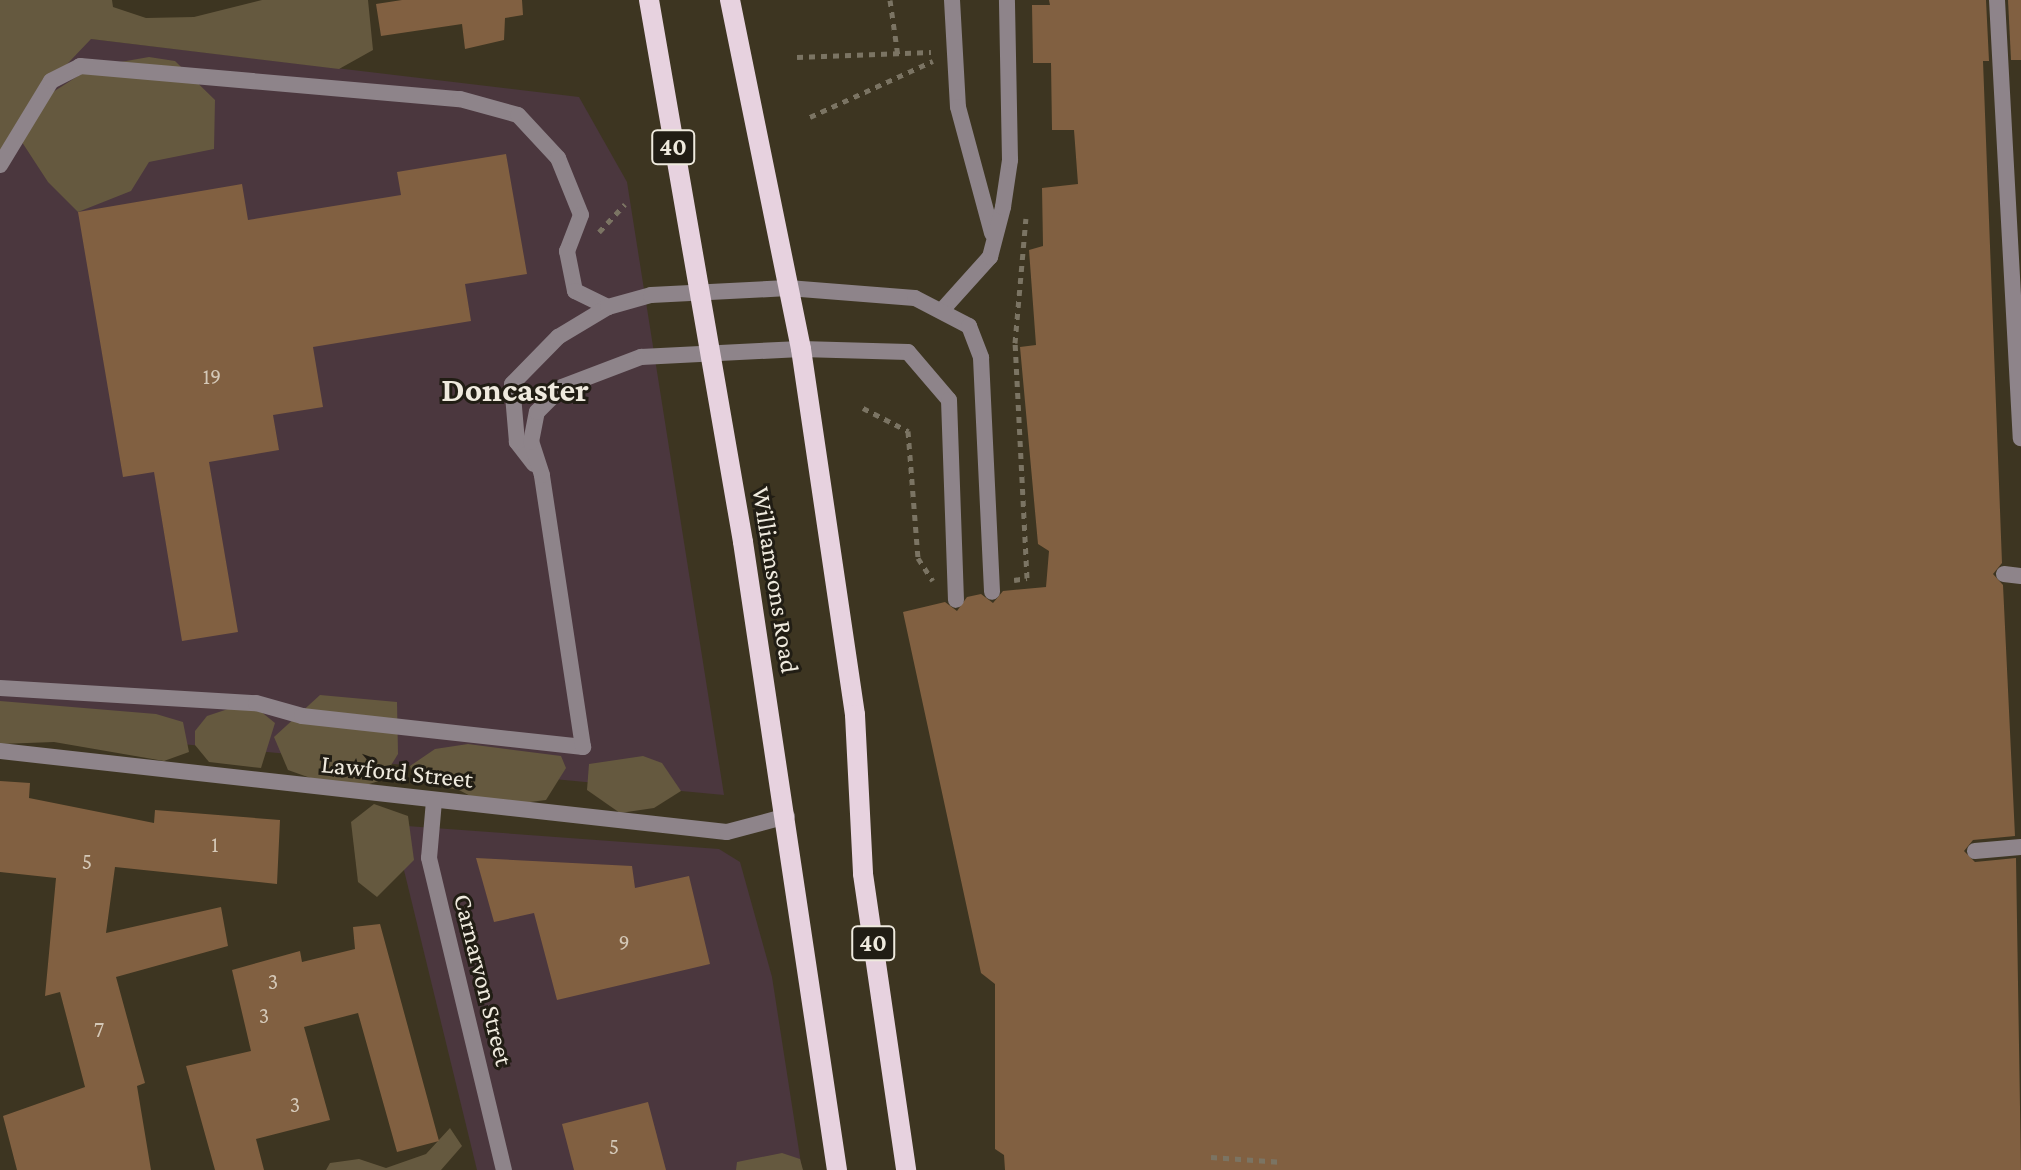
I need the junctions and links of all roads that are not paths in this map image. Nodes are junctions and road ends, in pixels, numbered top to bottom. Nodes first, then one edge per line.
1 (649, 0) edge
2 (730, 0) edge
3 (952, 0) edge
4 (1007, 0) edge
5 (1997, 0) edge
6 (0, 165) edge
7 (990, 257) junction
8 (788, 288) junction
9 (698, 295) junction
10 (608, 307) junction
11 (944, 308) junction
12 (801, 349) junction
13 (710, 352) junction
14 (2021, 438) edge
15 (542, 475) junction
16 (992, 592) dead end
17 (956, 600) dead end
18 (0, 688) edge
19 (0, 751) edge
20 (434, 801) junction
21 (787, 816) junction
22 (2019, 846) edge
23 (1975, 851) dead end
24 (504, 1170) edge
25 (837, 1170) edge
26 (906, 1170) edge

1 - 9 main road, Williamsons Road / 40
2 - 8 main road, 40
3 - 7 street
4 - 7 street
5 - 14 street
6 - 10 street
7 - 11 street
8 - 9 street
8 - 11 street
8 - 12 main road, 40
9 - 10 street
9 - 13 main road, Williamsons Road / 40
10 - 15 street
11 - 16 street
12 - 13 street
12 - 17 street
12 - 26 main road, 40
13 - 15 street
13 - 21 main road, Williamsons Road / 40
15 - 18 street
19 - 20 street, Lawford Street
20 - 21 street, Lawford Street
20 - 24 street, Carnarvon Street
21 - 25 main road, Williamsons Road / 40
22 - 23 street

